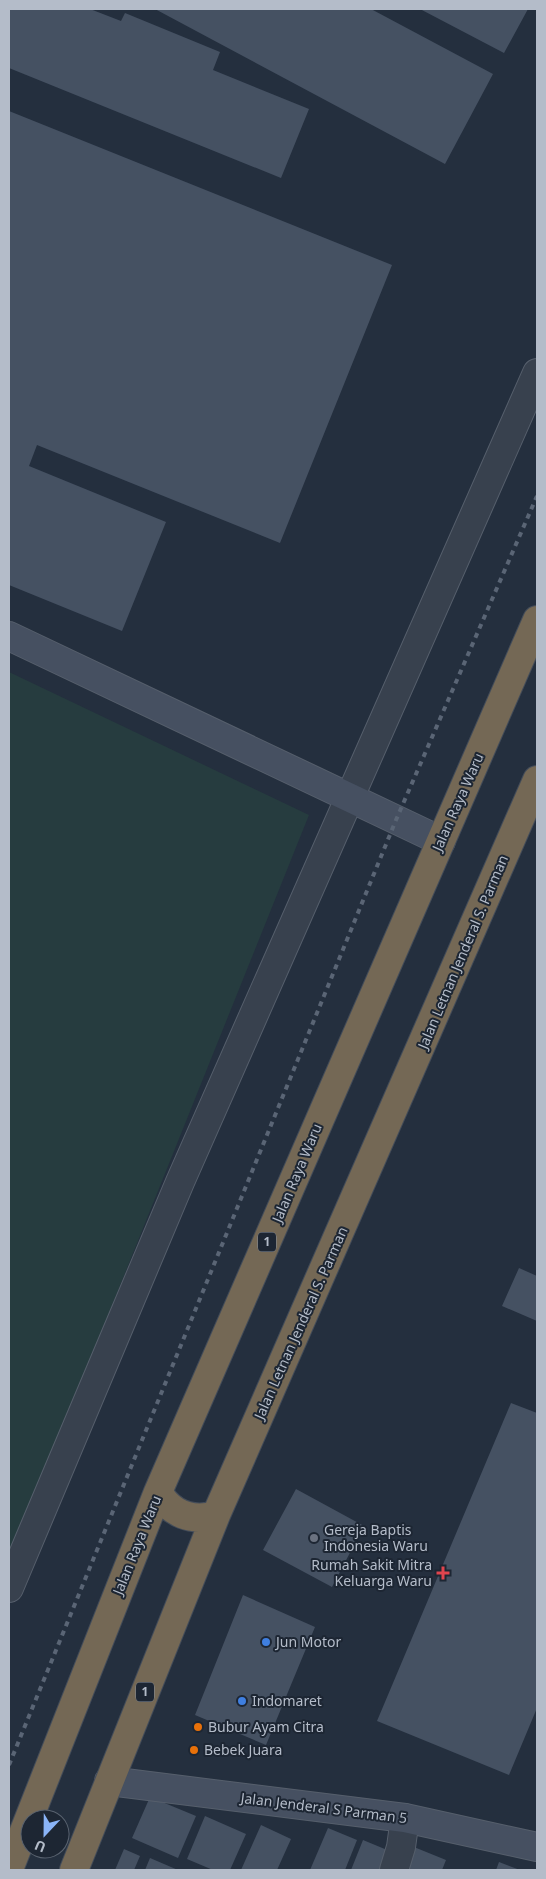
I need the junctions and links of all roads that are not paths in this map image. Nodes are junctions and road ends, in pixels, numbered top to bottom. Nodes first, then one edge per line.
1 (537, 373) edge
2 (537, 620) edge
3 (9, 636) edge
4 (537, 780) edge
5 (350, 797) junction
6 (441, 841) junction
7 (158, 1492) junction
8 (216, 1515) junction
9 (9, 1588) edge
10 (109, 1781) junction
11 (405, 1818) junction
12 (537, 1847) edge
13 (9, 1869) edge
14 (74, 1870) edge
15 (394, 1870) edge

1 - 5 street
2 - 6 highway, Jalan Raya Waru / 1
3 - 5 street
4 - 8 highway, Jalan Letnan Jenderal S. Parman / 1
5 - 6 street
5 - 9 street
6 - 7 highway, Jalan Raya Waru / 1
7 - 8 highway
7 - 13 highway, Jalan Raya Waru / 1
8 - 10 highway, Jalan Letnan Jenderal S. Parman / 1
10 - 11 street, Jalan Jenderal S Parman 5
10 - 14 highway, Jalan Letnan Jenderal S. Parman / 1
11 - 12 street, Jalan Jenderal S Parman 5
11 - 15 street

